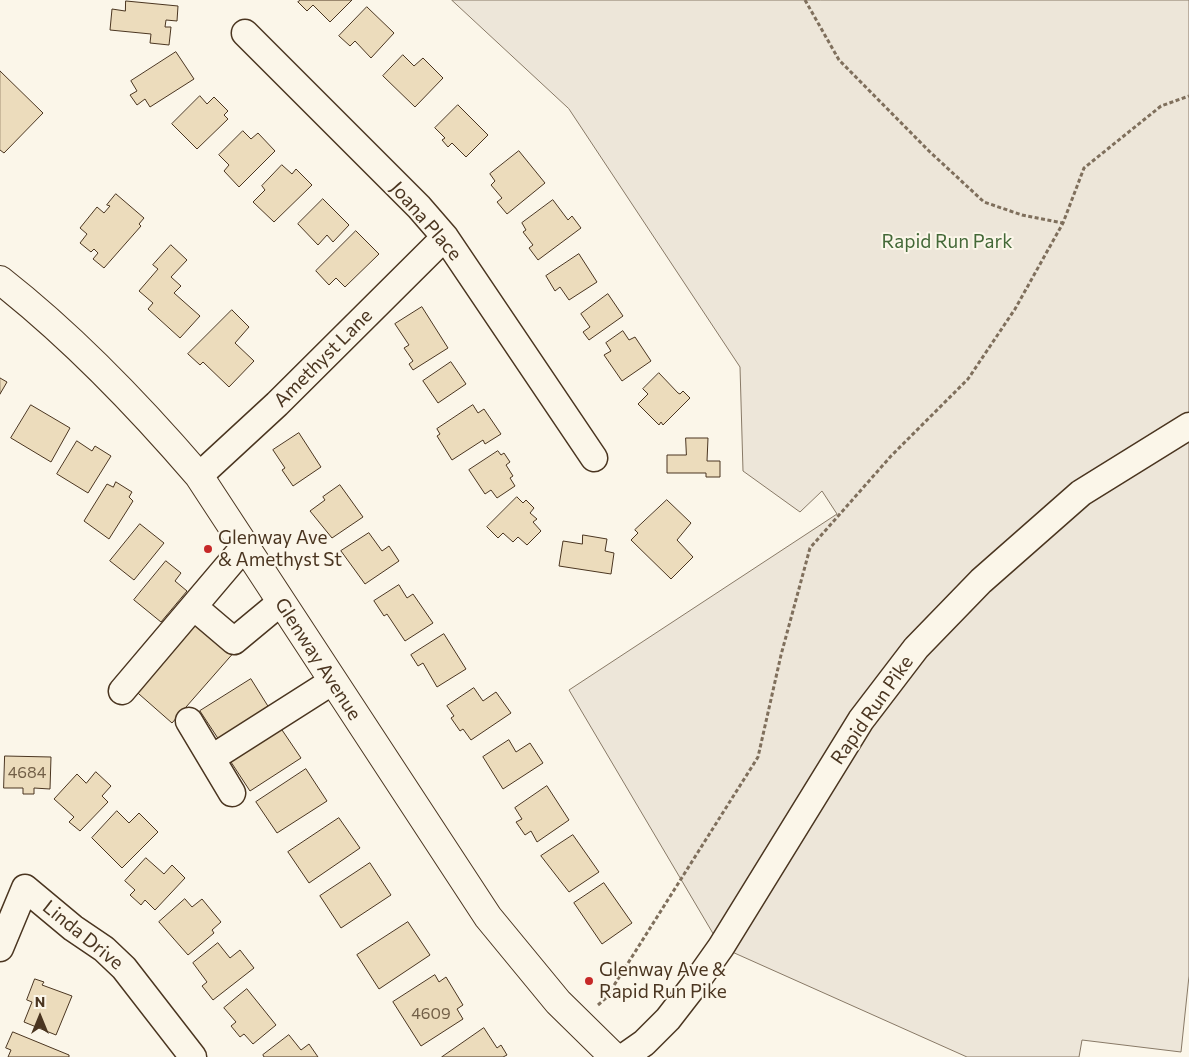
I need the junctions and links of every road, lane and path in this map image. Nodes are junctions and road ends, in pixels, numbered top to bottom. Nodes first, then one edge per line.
1 (805, 0) edge
2 (245, 33) dead end
3 (1189, 96) edge
4 (1063, 223) junction
5 (445, 237) junction
6 (0, 280) edge
7 (1189, 426) edge
8 (594, 458) dead end
9 (199, 476) junction
10 (244, 547) junction
11 (280, 602) junction
12 (194, 607) junction
13 (333, 681) junction
14 (122, 691) dead end
15 (189, 721) dead end
16 (212, 758) junction
17 (232, 793) dead end
18 (0, 948) edge
19 (598, 1005) dead end
20 (192, 1057) edge
21 (614, 1057) edge
22 (624, 1057) edge

1 - 4 path
2 - 5 street, Joana Place
3 - 4 path
4 - 19 path
5 - 8 street, Joana Place
5 - 9 street, Amethyst Lane
6 - 9 main road, Glenway Avenue
7 - 22 street, Rapid Run Pike
9 - 10 main road, Glenway Avenue
10 - 11 main road, Glenway Avenue
10 - 12 street
11 - 12 street
11 - 13 main road, Glenway Avenue
12 - 14 street
13 - 16 street
13 - 21 main road, Glenway Avenue
15 - 16 street
16 - 17 street
18 - 20 street, Linda Drive

